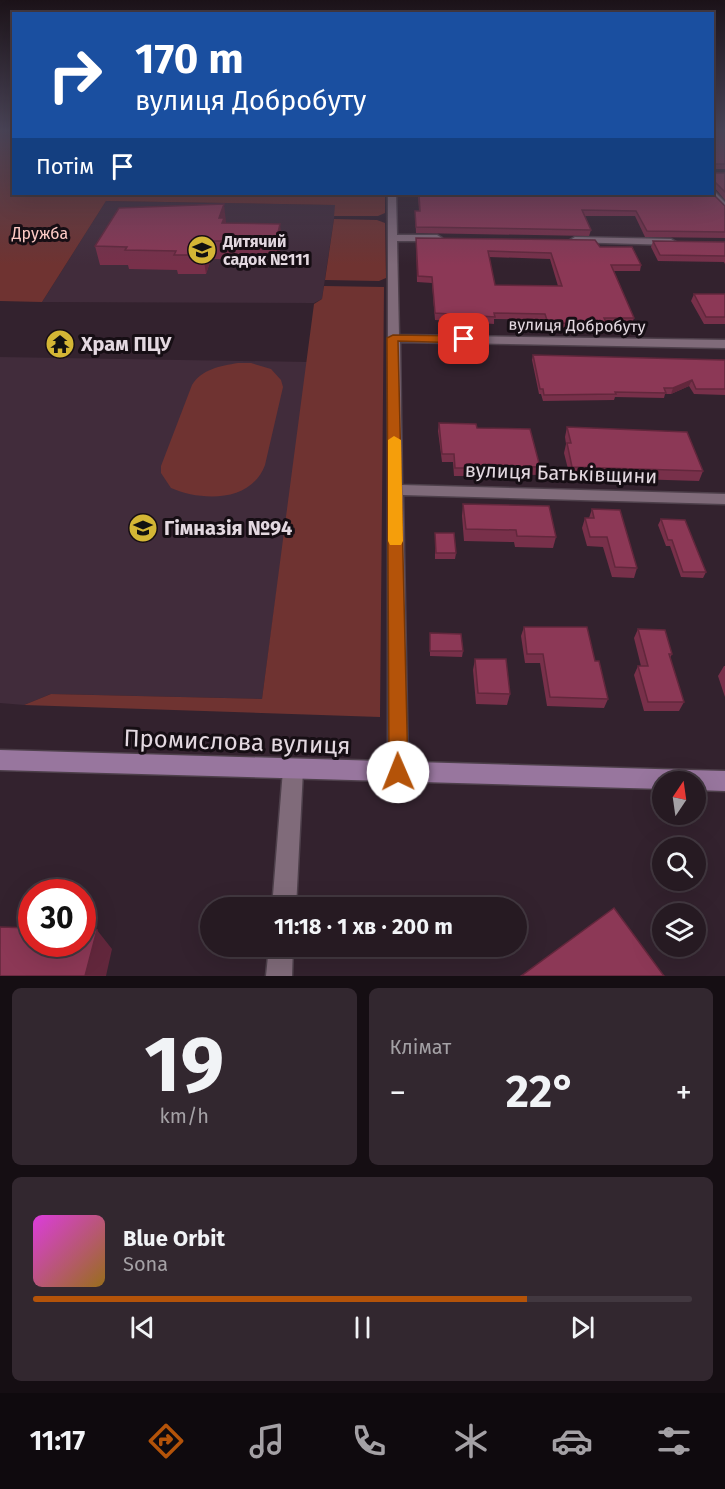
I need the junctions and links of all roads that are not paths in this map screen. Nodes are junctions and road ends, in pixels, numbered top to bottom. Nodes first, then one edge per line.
1 (714, 194) edge
2 (392, 195) edge
3 (725, 208) edge
4 (392, 238) junction
5 (451, 238) edge
6 (558, 240) edge
7 (677, 242) edge
8 (393, 338) junction
9 (725, 344) edge
10 (395, 490) junction
11 (725, 499) edge
12 (0, 760) edge
13 (293, 770) junction
14 (398, 772) junction
15 (725, 781) edge
16 (285, 897) edge
17 (280, 957) edge
18 (279, 976) edge

1 - 3 street
2 - 4 street
4 - 5 street
4 - 8 street
6 - 7 street
8 - 9 street, вулиця Добробуту
8 - 10 street
10 - 11 street, вулиця Батьківщини
10 - 14 street
12 - 13 street, Промислова вулиця
13 - 14 street, Промислова вулиця
13 - 16 street
14 - 15 street, Промислова вулиця
17 - 18 street

